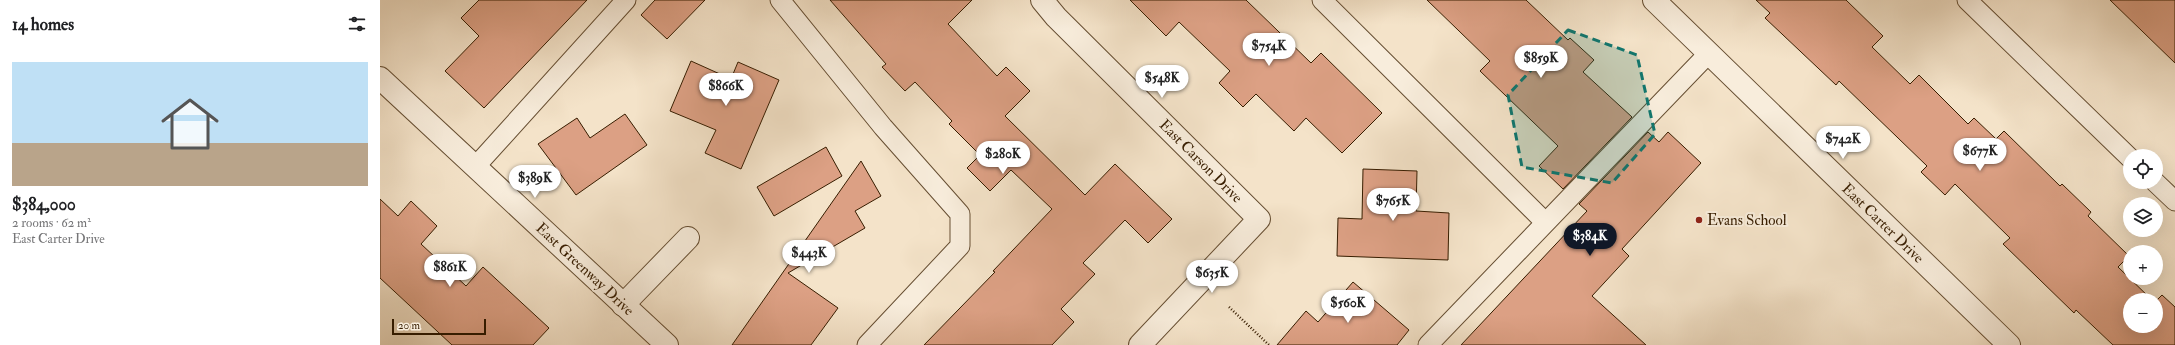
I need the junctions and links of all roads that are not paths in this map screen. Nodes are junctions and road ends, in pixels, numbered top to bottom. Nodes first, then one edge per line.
1 (626, 0) edge
2 (780, 0) edge
3 (1042, 0) edge
4 (1322, 0) edge
5 (1654, 0) edge
6 (1967, 0) edge
7 (1709, 53) junction
8 (380, 78) edge
9 (2123, 151) edge
10 (475, 167) junction
11 (2162, 189) edge
12 (2175, 201) edge
13 (1546, 222) junction
14 (688, 238) dead end
15 (623, 305) junction
16 (667, 345) edge
17 (867, 345) edge
18 (1140, 345) edge
19 (1428, 345) edge
20 (2009, 345) edge

1 - 10 lane
2 - 17 lane
3 - 18 street, East Carson Drive
4 - 13 lane
5 - 7 street, East Carter Drive
6 - 9 lane
7 - 13 lane
7 - 20 street, East Carter Drive
8 - 10 street, East Greenway Drive
10 - 15 street, East Greenway Drive
11 - 12 lane
13 - 19 lane
14 - 15 street
15 - 16 street, East Greenway Drive

